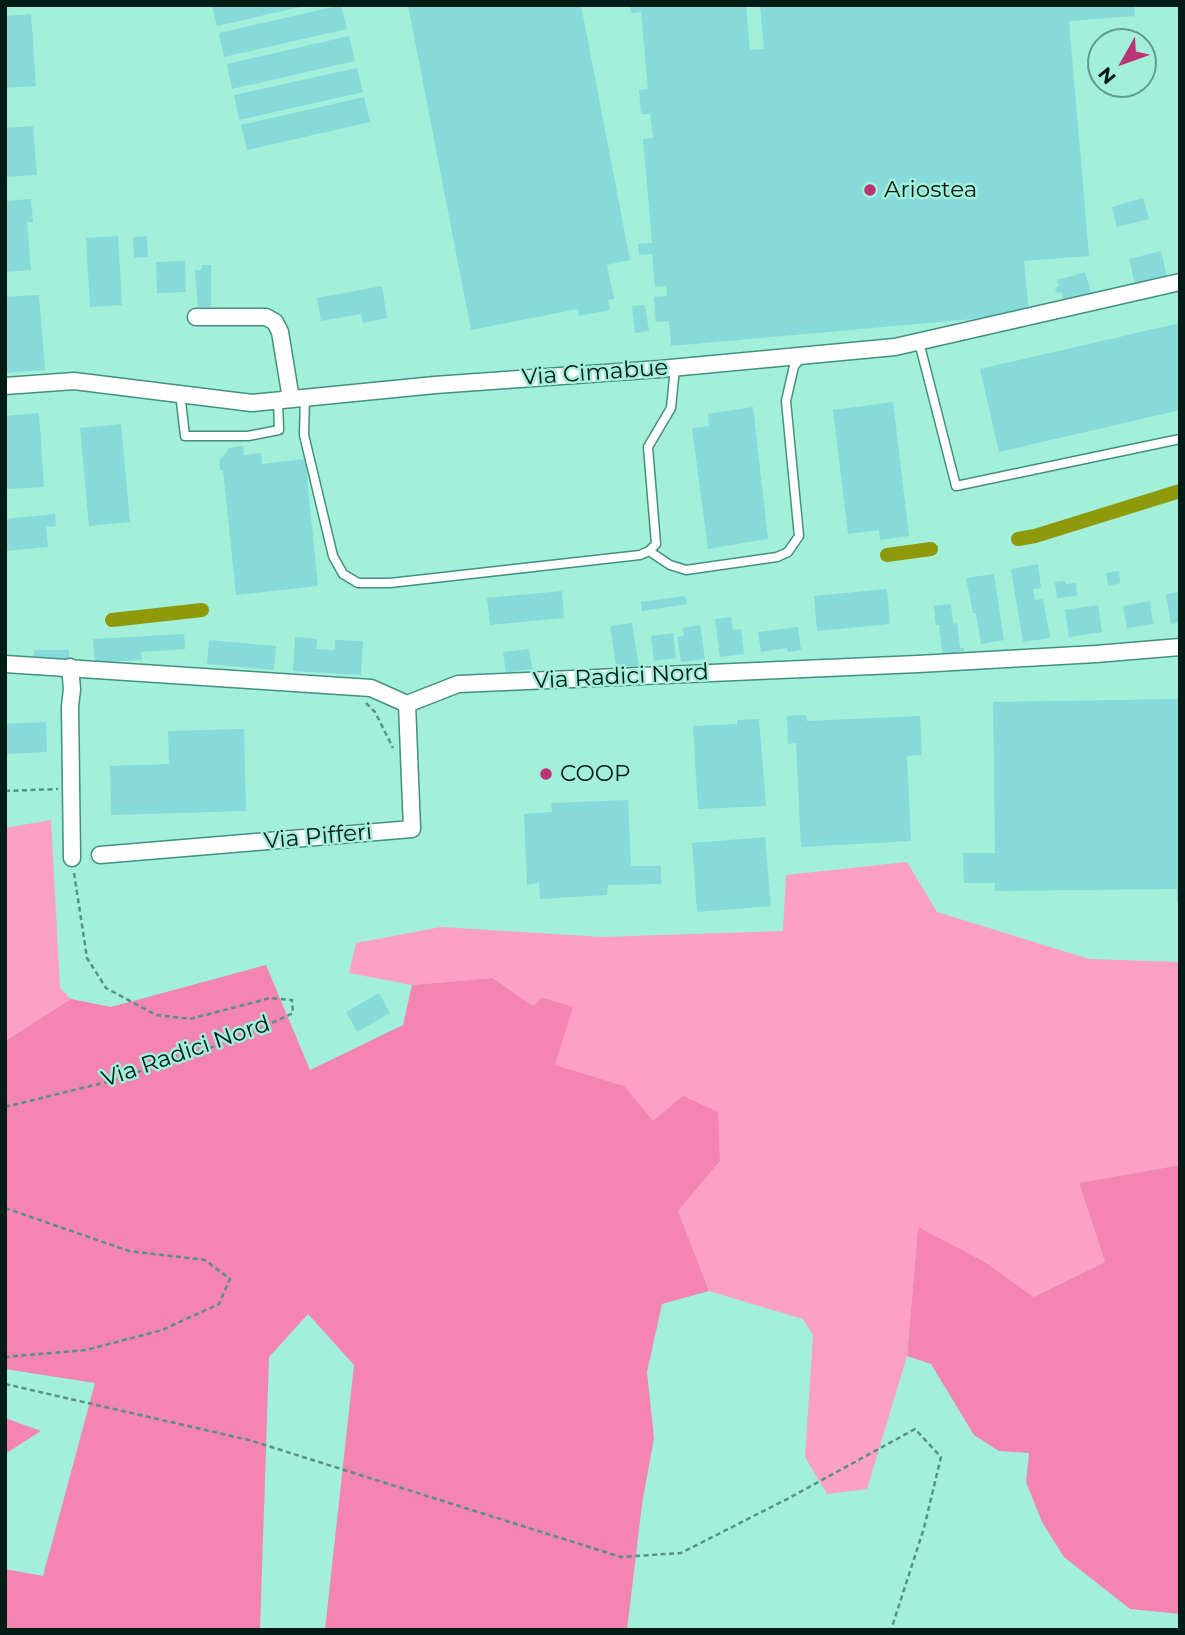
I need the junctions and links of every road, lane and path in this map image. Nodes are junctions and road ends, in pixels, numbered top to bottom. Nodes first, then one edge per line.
1 (1180, 282) edge
2 (196, 317) dead end
3 (919, 342) junction
4 (802, 356) junction
5 (675, 368) junction
6 (5, 386) edge
7 (180, 393) junction
8 (291, 399) junction
9 (1180, 439) edge
10 (649, 551) junction
11 (1180, 647) edge
12 (5, 664) edge
13 (70, 667) junction
14 (407, 704) junction
15 (71, 789) junction
16 (5, 791) edge
17 (100, 855) dead end
18 (72, 858) joint
19 (5, 1107) edge
20 (5, 1208) edge
21 (5, 1357) edge
22 (5, 1384) edge
23 (891, 1630) edge

1 - 3 street, Via Cimabue
2 - 8 street
3 - 4 street, Via Cimabue
3 - 9 lane
4 - 5 street, Via Cimabue
4 - 10 lane
5 - 8 street, Via Cimabue
5 - 10 lane
6 - 7 street, Via Cimabue
7 - 8 street, Via Cimabue
7 - 8 lane
8 - 10 lane
11 - 14 street, Via Radici Nord
12 - 13 street
13 - 14 street
13 - 15 street
14 - 17 street, Via Pifferi
15 - 16 path
15 - 18 street
18 - 19 path, Via Radici Nord
20 - 21 path
22 - 23 path

